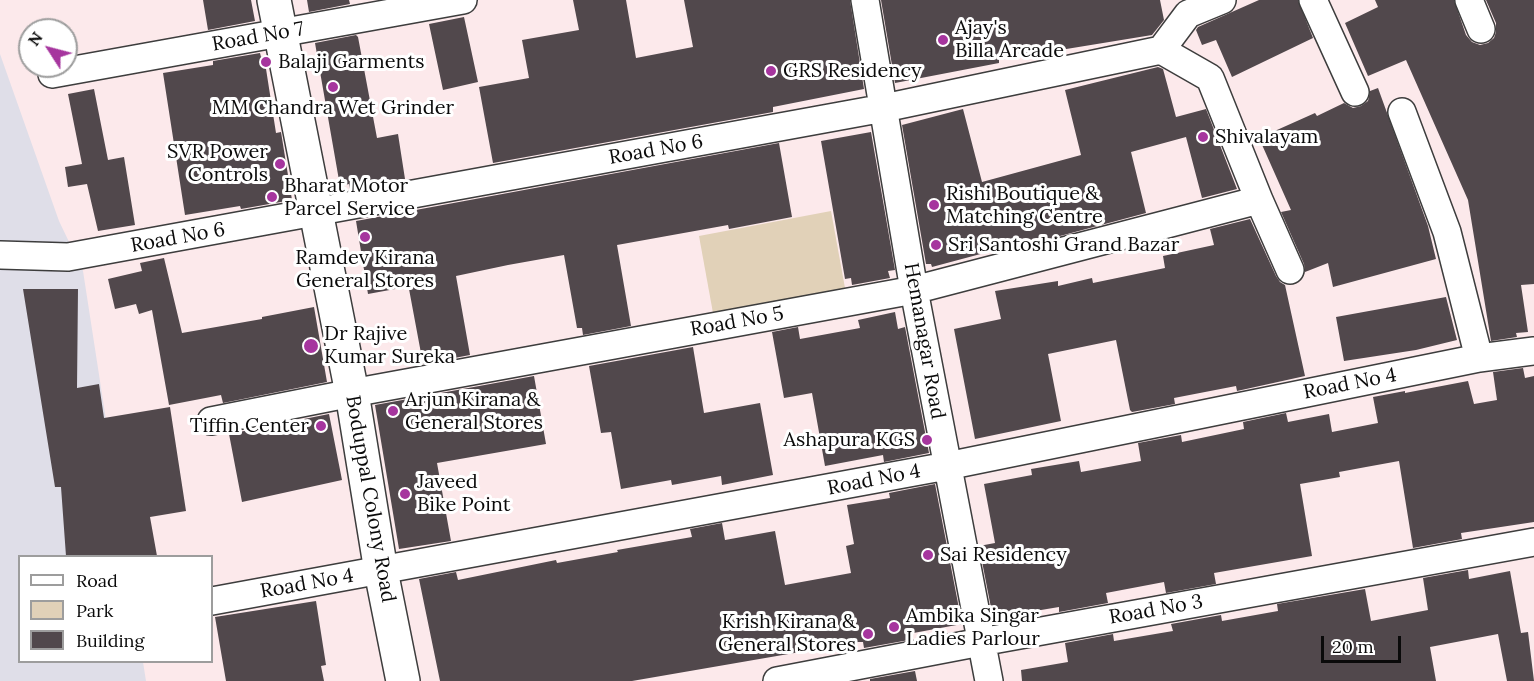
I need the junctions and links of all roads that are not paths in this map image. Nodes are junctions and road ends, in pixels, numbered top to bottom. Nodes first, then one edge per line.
1 (274, 0) edge
2 (463, 0) edge
3 (865, 0) edge
4 (1222, 0) edge
5 (1313, 0) edge
6 (1469, 0) edge
7 (1481, 29) dead end
8 (281, 33) junction
9 (1161, 50) junction
10 (78, 69) edge
11 (1355, 92) dead end
12 (884, 108) junction
13 (1402, 112) dead end
14 (1259, 200) junction
15 (315, 213) junction
16 (0, 255) edge
17 (1290, 270) dead end
18 (914, 290) junction
19 (1534, 351) edge
20 (1479, 358) junction
21 (352, 393) junction
22 (211, 421) dead end
23 (947, 466) junction
24 (1534, 542) edge
25 (381, 571) junction
26 (213, 601) edge
27 (981, 642) junction
28 (403, 681) edge
29 (777, 681) edge
30 (989, 681) edge

1 - 8 street, Boduppal Colony Road
2 - 8 street, Road No 7
3 - 12 street, Hemanagar Road
4 - 9 street
5 - 11 street
6 - 7 street
8 - 10 street, Road No 7
8 - 15 street, Boduppal Colony Road
9 - 12 street, Road No 6
9 - 14 street
12 - 15 street, Road No 6
12 - 18 street, Hemanagar Road
13 - 20 street
14 - 17 street
14 - 18 street, Road No 5
15 - 16 street, Road No 6
15 - 21 street, Boduppal Colony Road
18 - 21 street, Road No 5
18 - 23 street, Hemanagar Road
19 - 20 street, Road No 4
20 - 23 street, Road No 4
21 - 22 street, Road No 5
21 - 25 street, Boduppal Colony Road
23 - 25 street, Road No 4
23 - 27 street, Hemanagar Road
24 - 27 street, Road No 3
25 - 26 street, Road No 4
25 - 28 street, Boduppal Colony Road
27 - 29 street, Road No 3
27 - 30 street, Hemanagar Road

